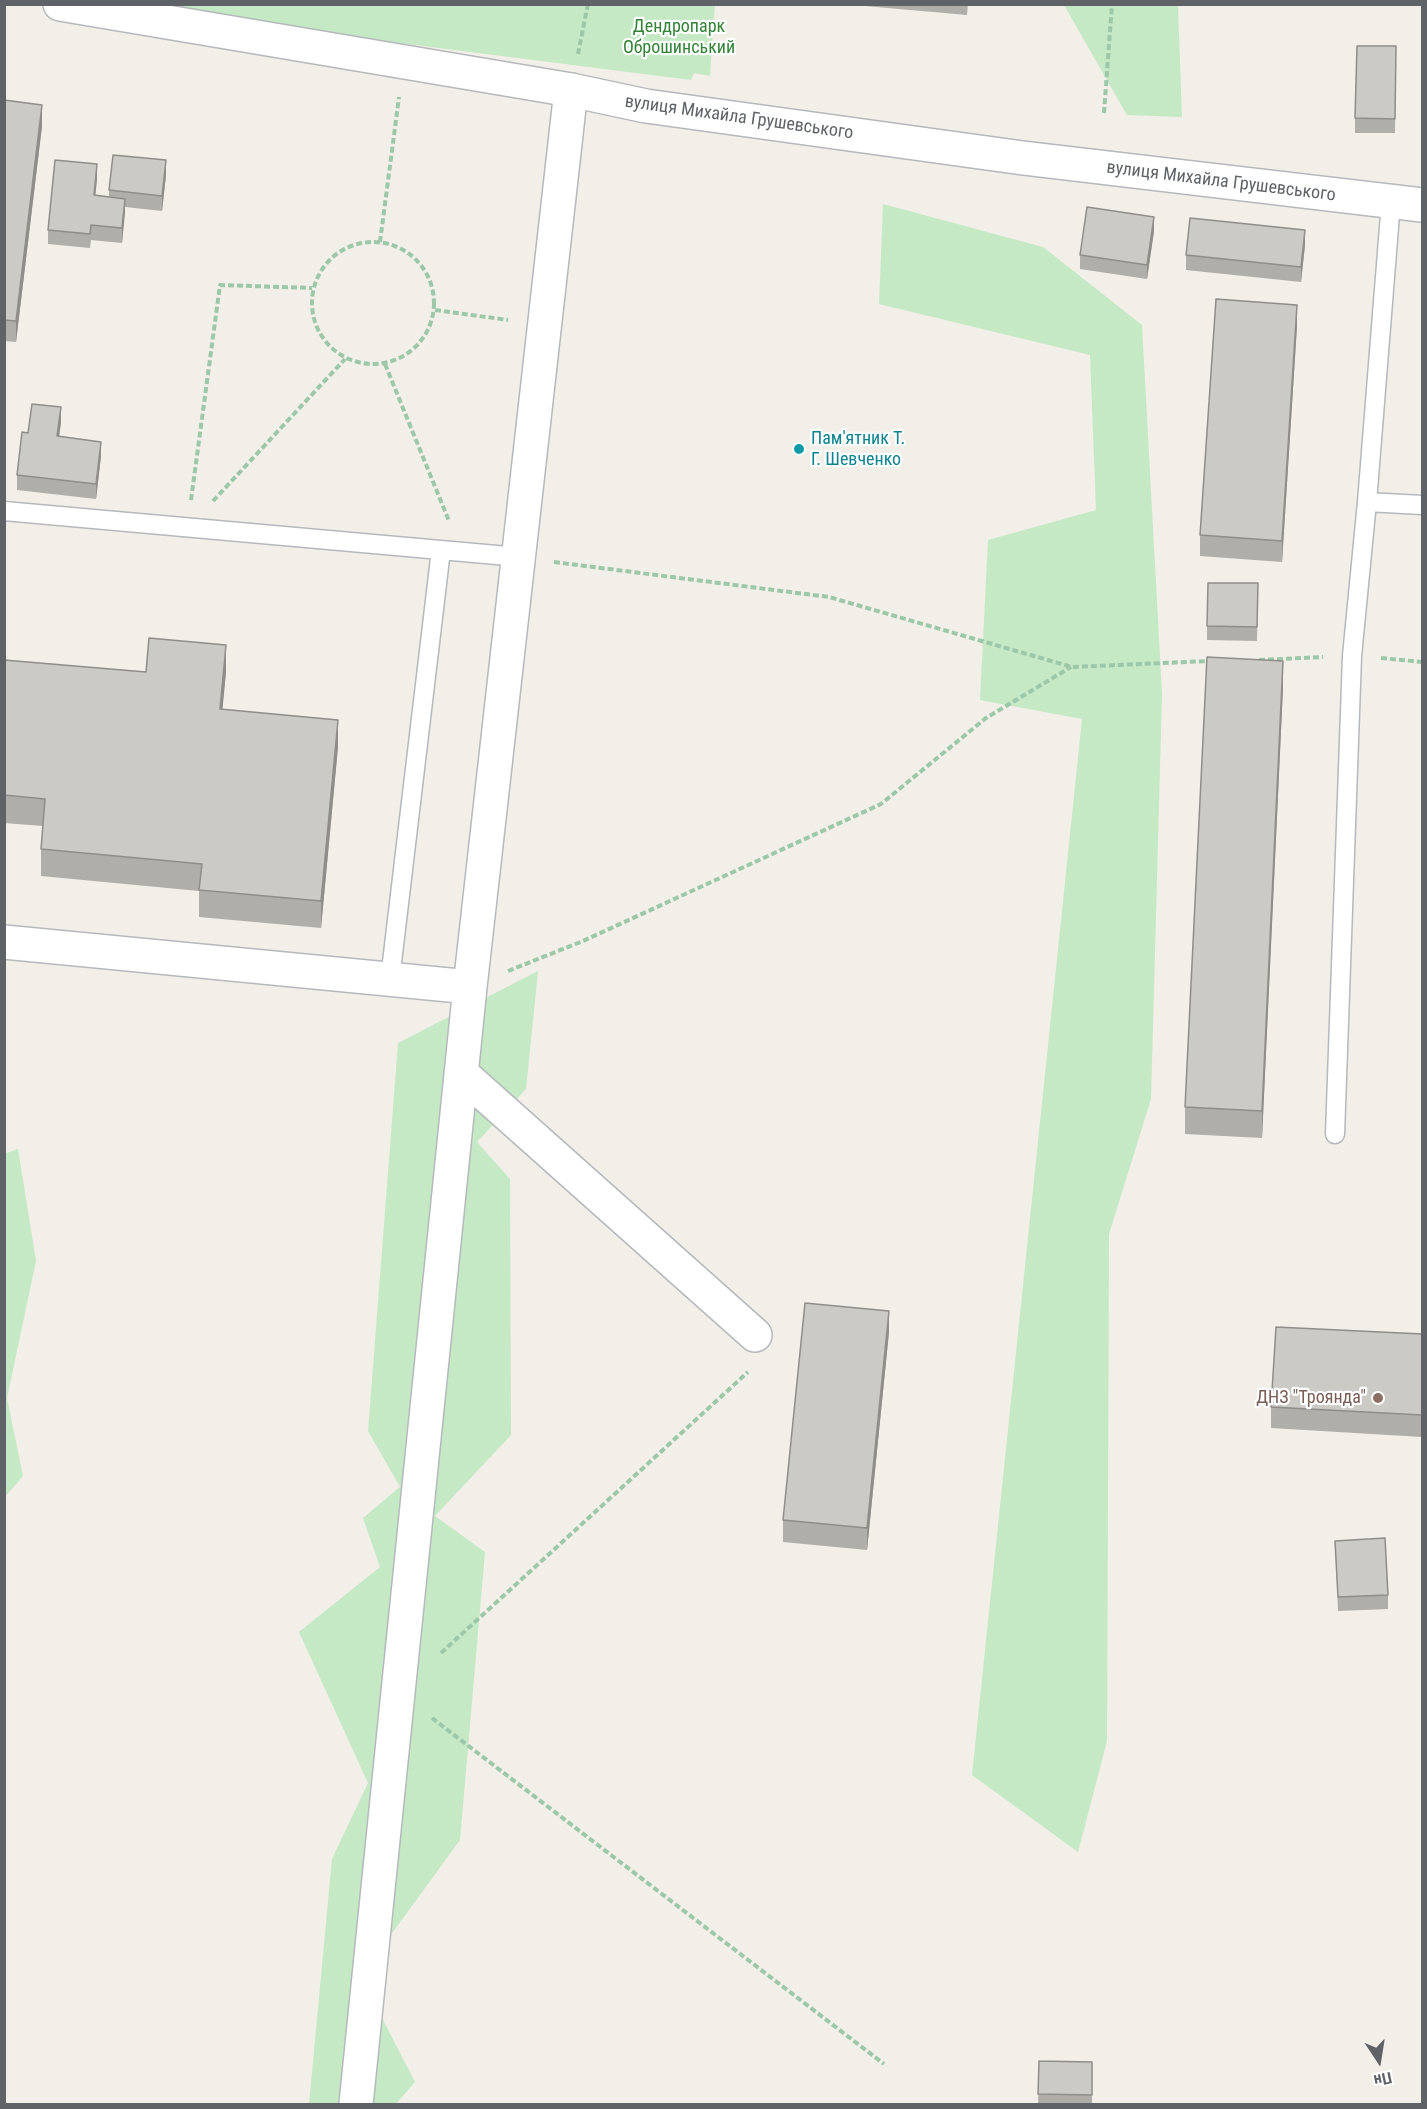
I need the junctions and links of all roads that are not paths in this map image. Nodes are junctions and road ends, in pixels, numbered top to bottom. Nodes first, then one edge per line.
1 (60, 4) edge
2 (571, 90) junction
3 (1407, 204) edge
4 (1367, 502) junction
5 (1422, 505) edge
6 (4, 512) edge
7 (441, 550) junction
8 (519, 557) junction
9 (4, 942) edge
10 (390, 979) junction
11 (470, 987) junction
12 (461, 1073) junction
13 (1335, 1134) dead end
14 (755, 1335) dead end
15 (356, 2104) edge

1 - 2 street, вулиця Михайла Грушевського
2 - 3 street, вулиця Михайла Грушевського
2 - 8 street
3 - 4 lane
4 - 5 lane
4 - 13 lane
6 - 7 lane
7 - 8 lane
7 - 10 lane
8 - 11 street
9 - 10 street
10 - 11 street
11 - 12 street
12 - 14 street
12 - 15 street

